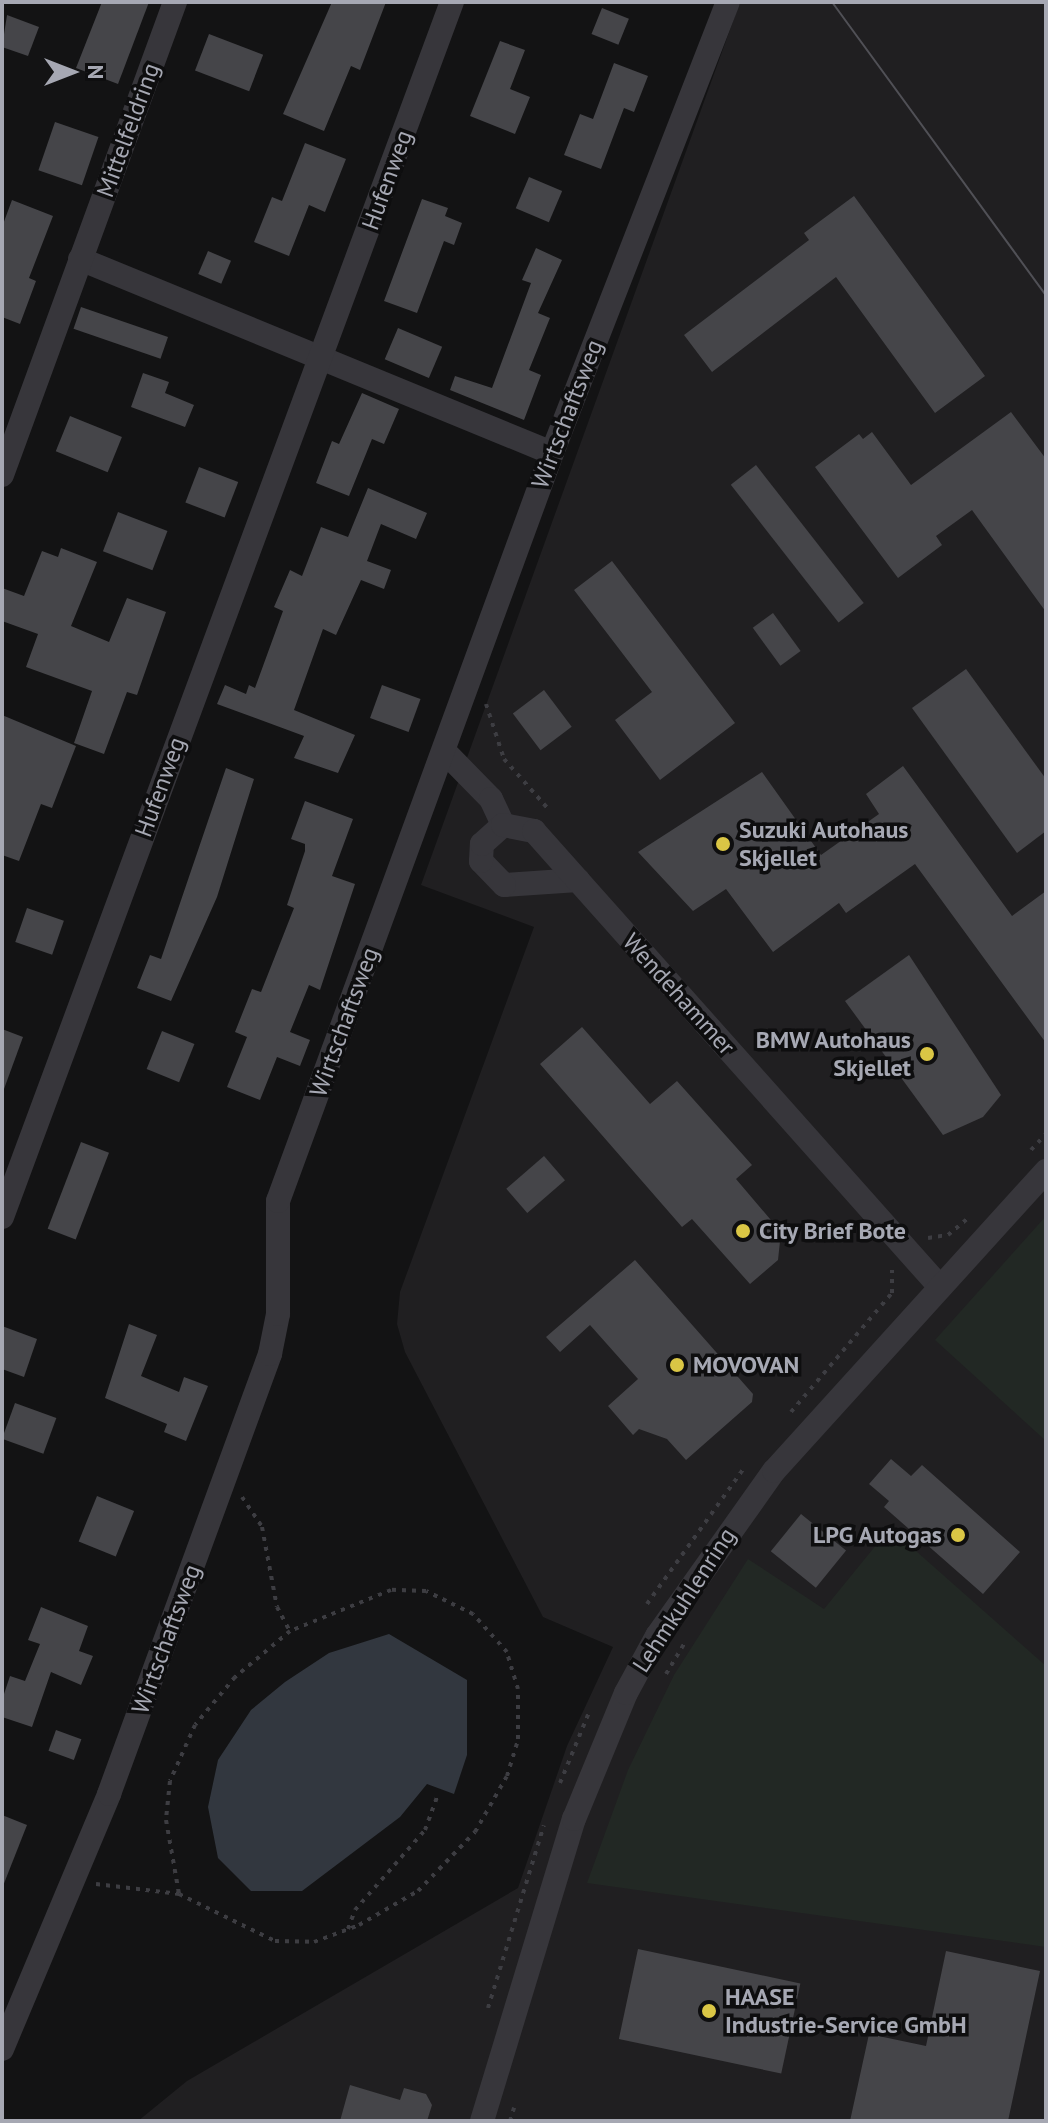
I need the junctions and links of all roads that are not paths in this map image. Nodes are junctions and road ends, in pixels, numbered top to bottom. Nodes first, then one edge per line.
1 (175, 2) edge
2 (452, 2) edge
3 (728, 2) edge
4 (80, 259) junction
5 (322, 358) junction
6 (552, 453) junction
7 (2, 475) edge
8 (444, 751) junction
9 (503, 825) junction
10 (578, 880) junction
11 (1046, 1171) edge
12 (2, 1217) edge
13 (940, 1287) junction
14 (2, 2049) edge
15 (482, 2121) edge

1 - 4 street, Mittelfeldring
2 - 5 street, Hufenweg
3 - 6 street, Wirtschaftsweg
4 - 5 street
4 - 7 street, Mittelfeldring
5 - 6 street
5 - 12 street, Hufenweg
6 - 8 street, Wirtschaftsweg
8 - 9 street
8 - 14 street, Wirtschaftsweg
9 - 10 street, Wendehammer
9 - 10 street
10 - 13 street, Wendehammer
11 - 13 street, Lehmkuhlenring
13 - 15 street, Lehmkuhlenring

